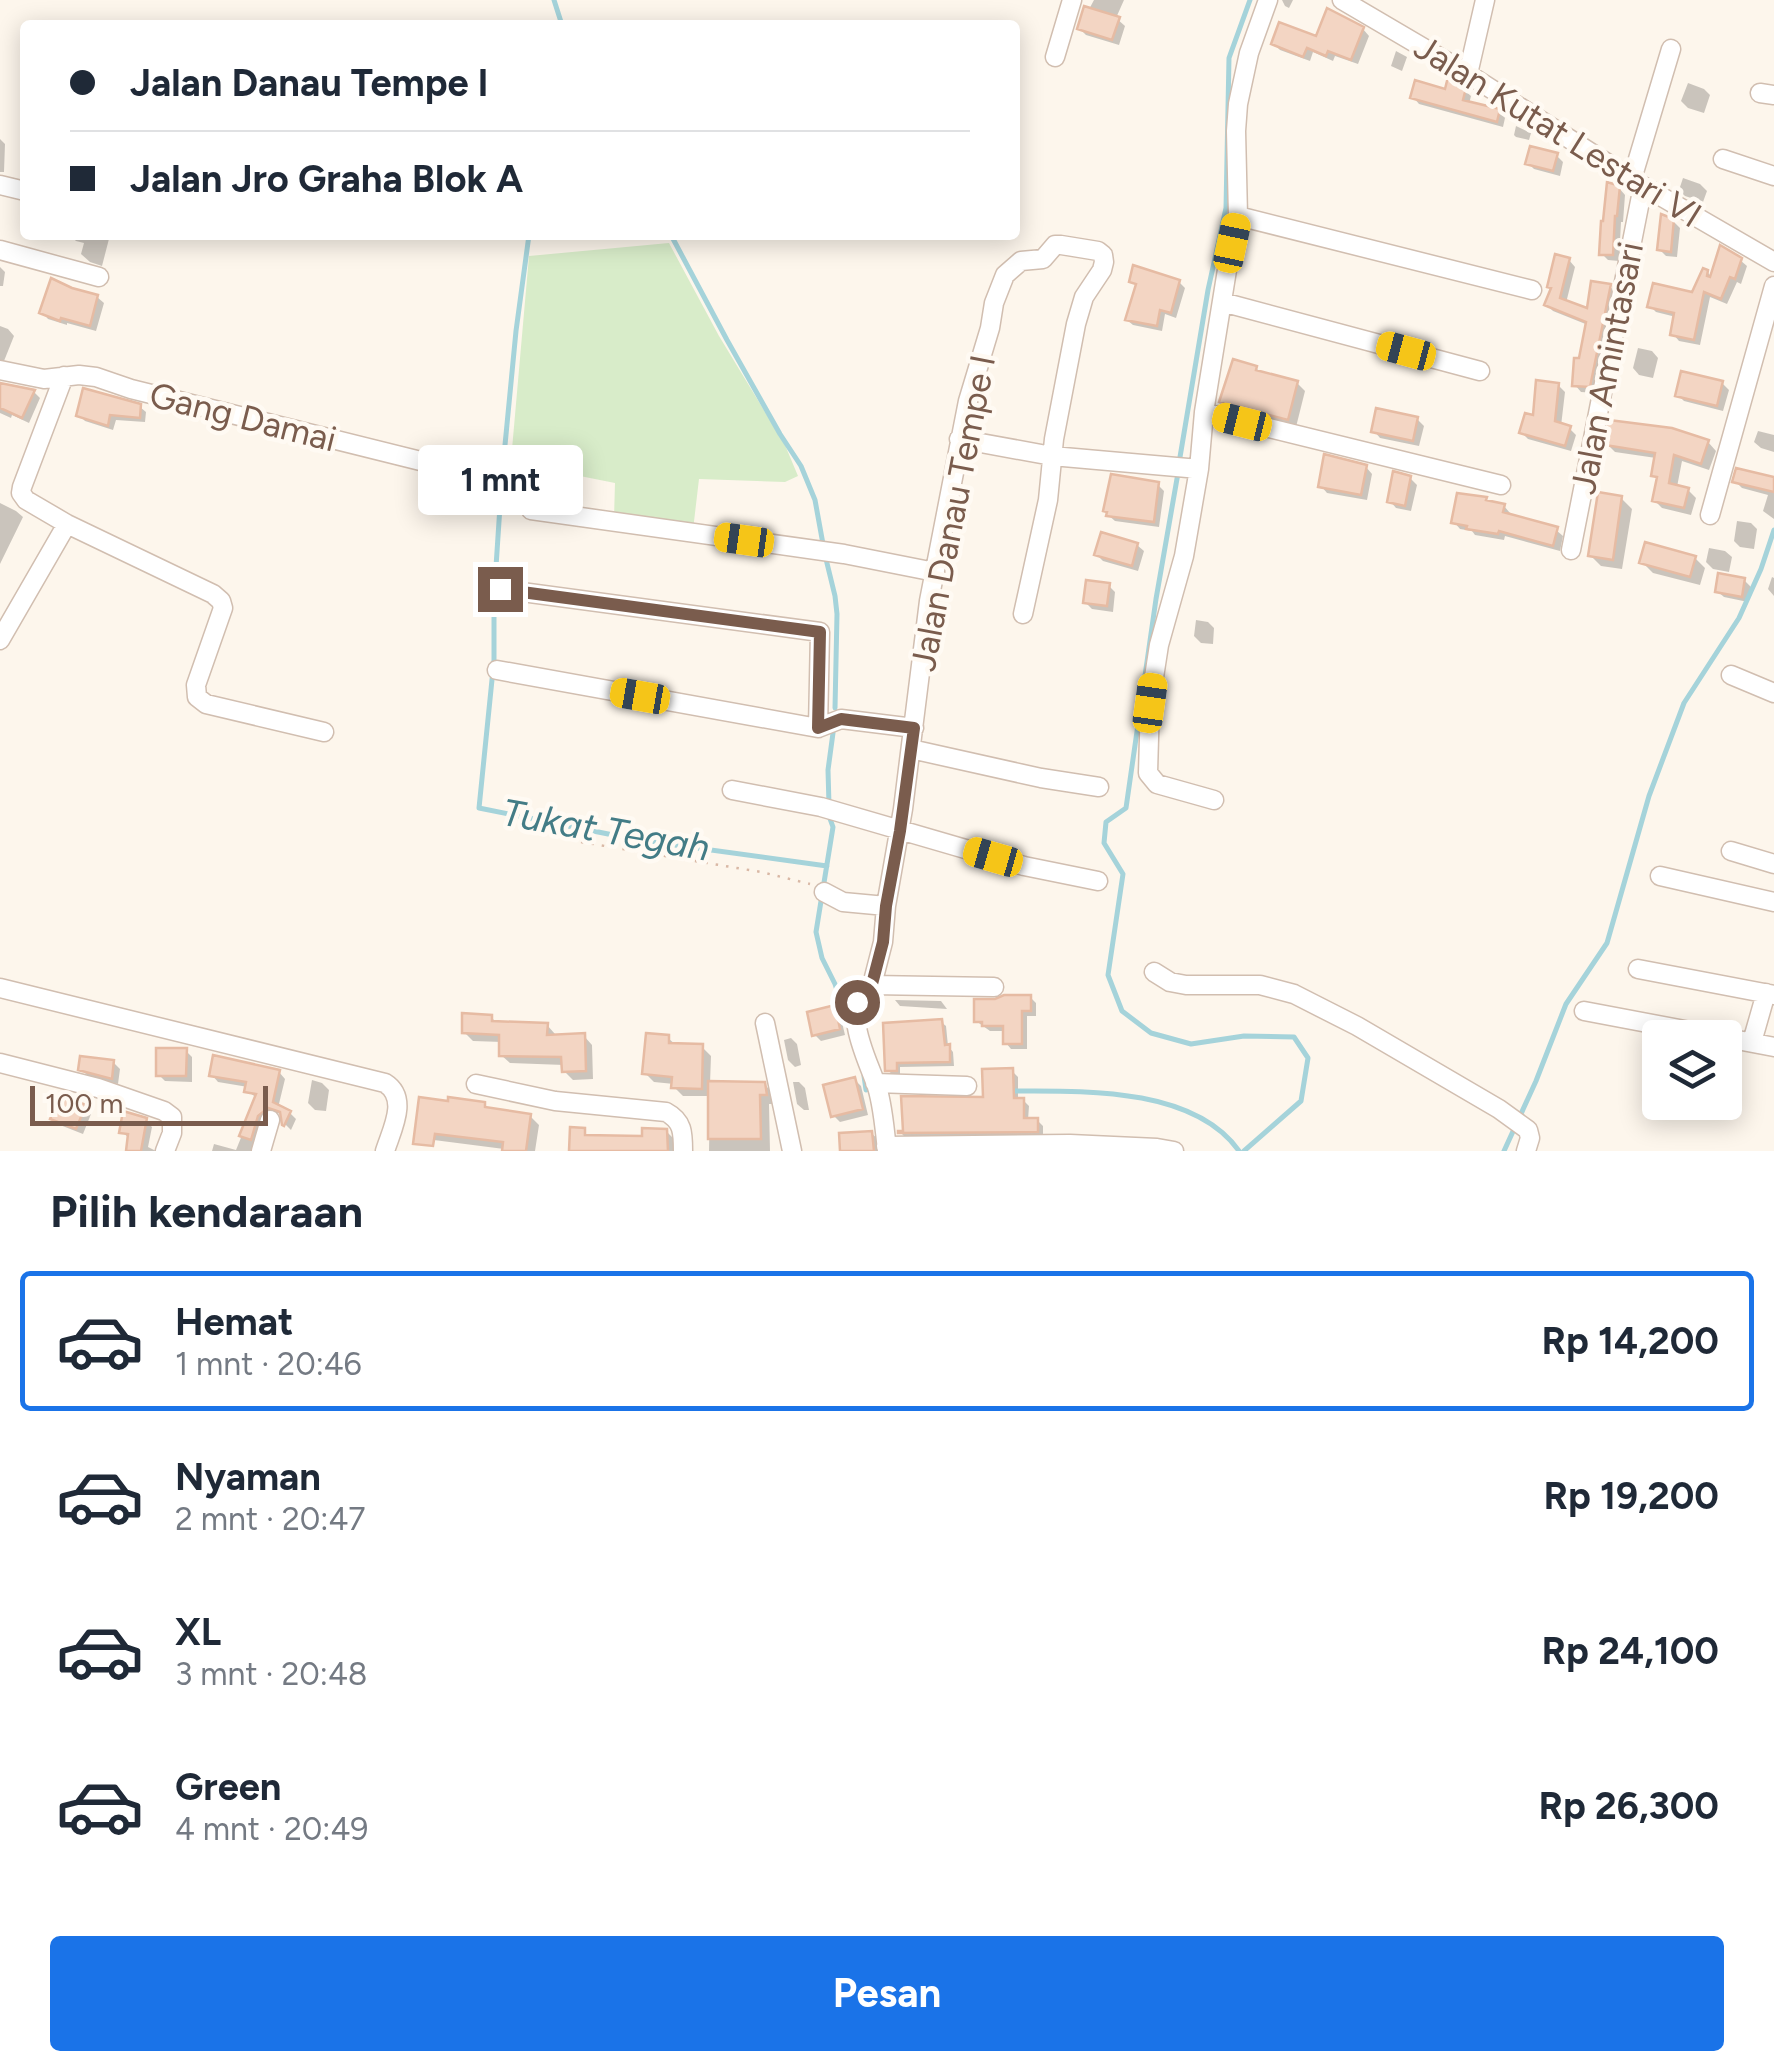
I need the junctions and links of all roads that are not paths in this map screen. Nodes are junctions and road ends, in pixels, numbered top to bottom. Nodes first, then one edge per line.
1 (1072, 0) edge
2 (1268, 0) edge
3 (1342, 0) edge
4 (1485, 0) edge
5 (1671, 49) dead end
6 (1055, 57) dead end
7 (1468, 74) junction
8 (1723, 158) dead end
9 (1774, 176) edge
10 (1638, 183) junction
11 (1238, 216) junction
12 (0, 250) edge
13 (1774, 262) edge
14 (98, 277) dead end
15 (1774, 286) edge
16 (1532, 290) dead end
17 (1222, 302) junction
18 (0, 370) edge
19 (1480, 371) dead end
20 (64, 376) junction
21 (1204, 412) junction
22 (959, 439) junction
23 (1052, 456) junction
24 (1194, 469) junction
25 (485, 478) dead end
26 (1502, 484) dead end
27 (531, 510) dead end
28 (1710, 515) dead end
29 (67, 524) junction
30 (1571, 550) dead end
31 (935, 572) junction
32 (500, 589) dead end
33 (1024, 614) dead end
34 (0, 640) edge
35 (497, 670) dead end
36 (1731, 676) dead end
37 (1774, 693) edge
38 (818, 728) junction
39 (914, 728) junction
40 (324, 732) dead end
41 (912, 749) junction
42 (1099, 787) dead end
43 (732, 790) dead end
44 (1214, 800) dead end
45 (900, 831) junction
46 (1731, 851) dead end
47 (1774, 864) edge
48 (1660, 876) dead end
49 (1098, 881) dead end
50 (824, 892) dead end
51 (1774, 902) edge
52 (886, 906) junction
53 (1638, 969) dead end
54 (1154, 972) dead end
55 (872, 984) junction
56 (994, 987) dead end
57 (0, 988) edge
58 (1770, 994) edge
59 (1584, 1011) dead end
60 (1767, 1018) edge
61 (765, 1023) dead end
62 (1752, 1042) junction
63 (1774, 1047) edge
64 (0, 1063) edge
65 (476, 1084) dead end
66 (875, 1084) junction
67 (967, 1086) dead end
68 (270, 1120) dead end
69 (886, 1148) edge
70 (165, 1151) edge
71 (260, 1151) edge
72 (385, 1151) edge
73 (683, 1151) edge
74 (792, 1151) edge
75 (1174, 1151) edge
76 (1526, 1151) edge

1 - 6 street
2 - 11 street
3 - 7 street, Jalan Kutat Lestari VI
4 - 7 street
5 - 10 street, Jalan Amintasari
7 - 10 street, Jalan Kutat Lestari VI
8 - 9 street
10 - 13 street, Jalan Kutat Lestari VI
10 - 30 street, Jalan Amintasari
11 - 16 street
11 - 17 street
12 - 14 street
15 - 28 street
17 - 19 street
17 - 21 street
18 - 20 street, Gang Damai
20 - 25 street, Gang Damai
20 - 29 street
21 - 24 street
21 - 26 street
22 - 23 street
22 - 23 street, Jalan Danau Tempe I
22 - 31 street, Jalan Danau Tempe I
23 - 24 street
23 - 33 street
24 - 44 street
27 - 31 street
29 - 34 street
29 - 40 street
31 - 39 street, Jalan Danau Tempe I
32 - 38 street
35 - 38 street
36 - 37 street
38 - 39 street
39 - 41 street, Jalan Danau Tempe I
41 - 42 street
41 - 45 street, Jalan Danau Tempe I
43 - 45 street
45 - 49 street
45 - 52 street, Jalan Danau Tempe I
46 - 47 street
48 - 51 street
50 - 52 street
52 - 55 street, Jalan Danau Tempe I
53 - 58 street
54 - 76 street
55 - 56 street
55 - 66 street, Jalan Danau Tempe I
57 - 72 street
58 - 60 street
59 - 62 street
60 - 62 street
61 - 74 street
62 - 63 street
64 - 70 street
65 - 73 street
66 - 67 street
66 - 69 street, Jalan Danau Tempe I
68 - 71 street
69 - 75 street

